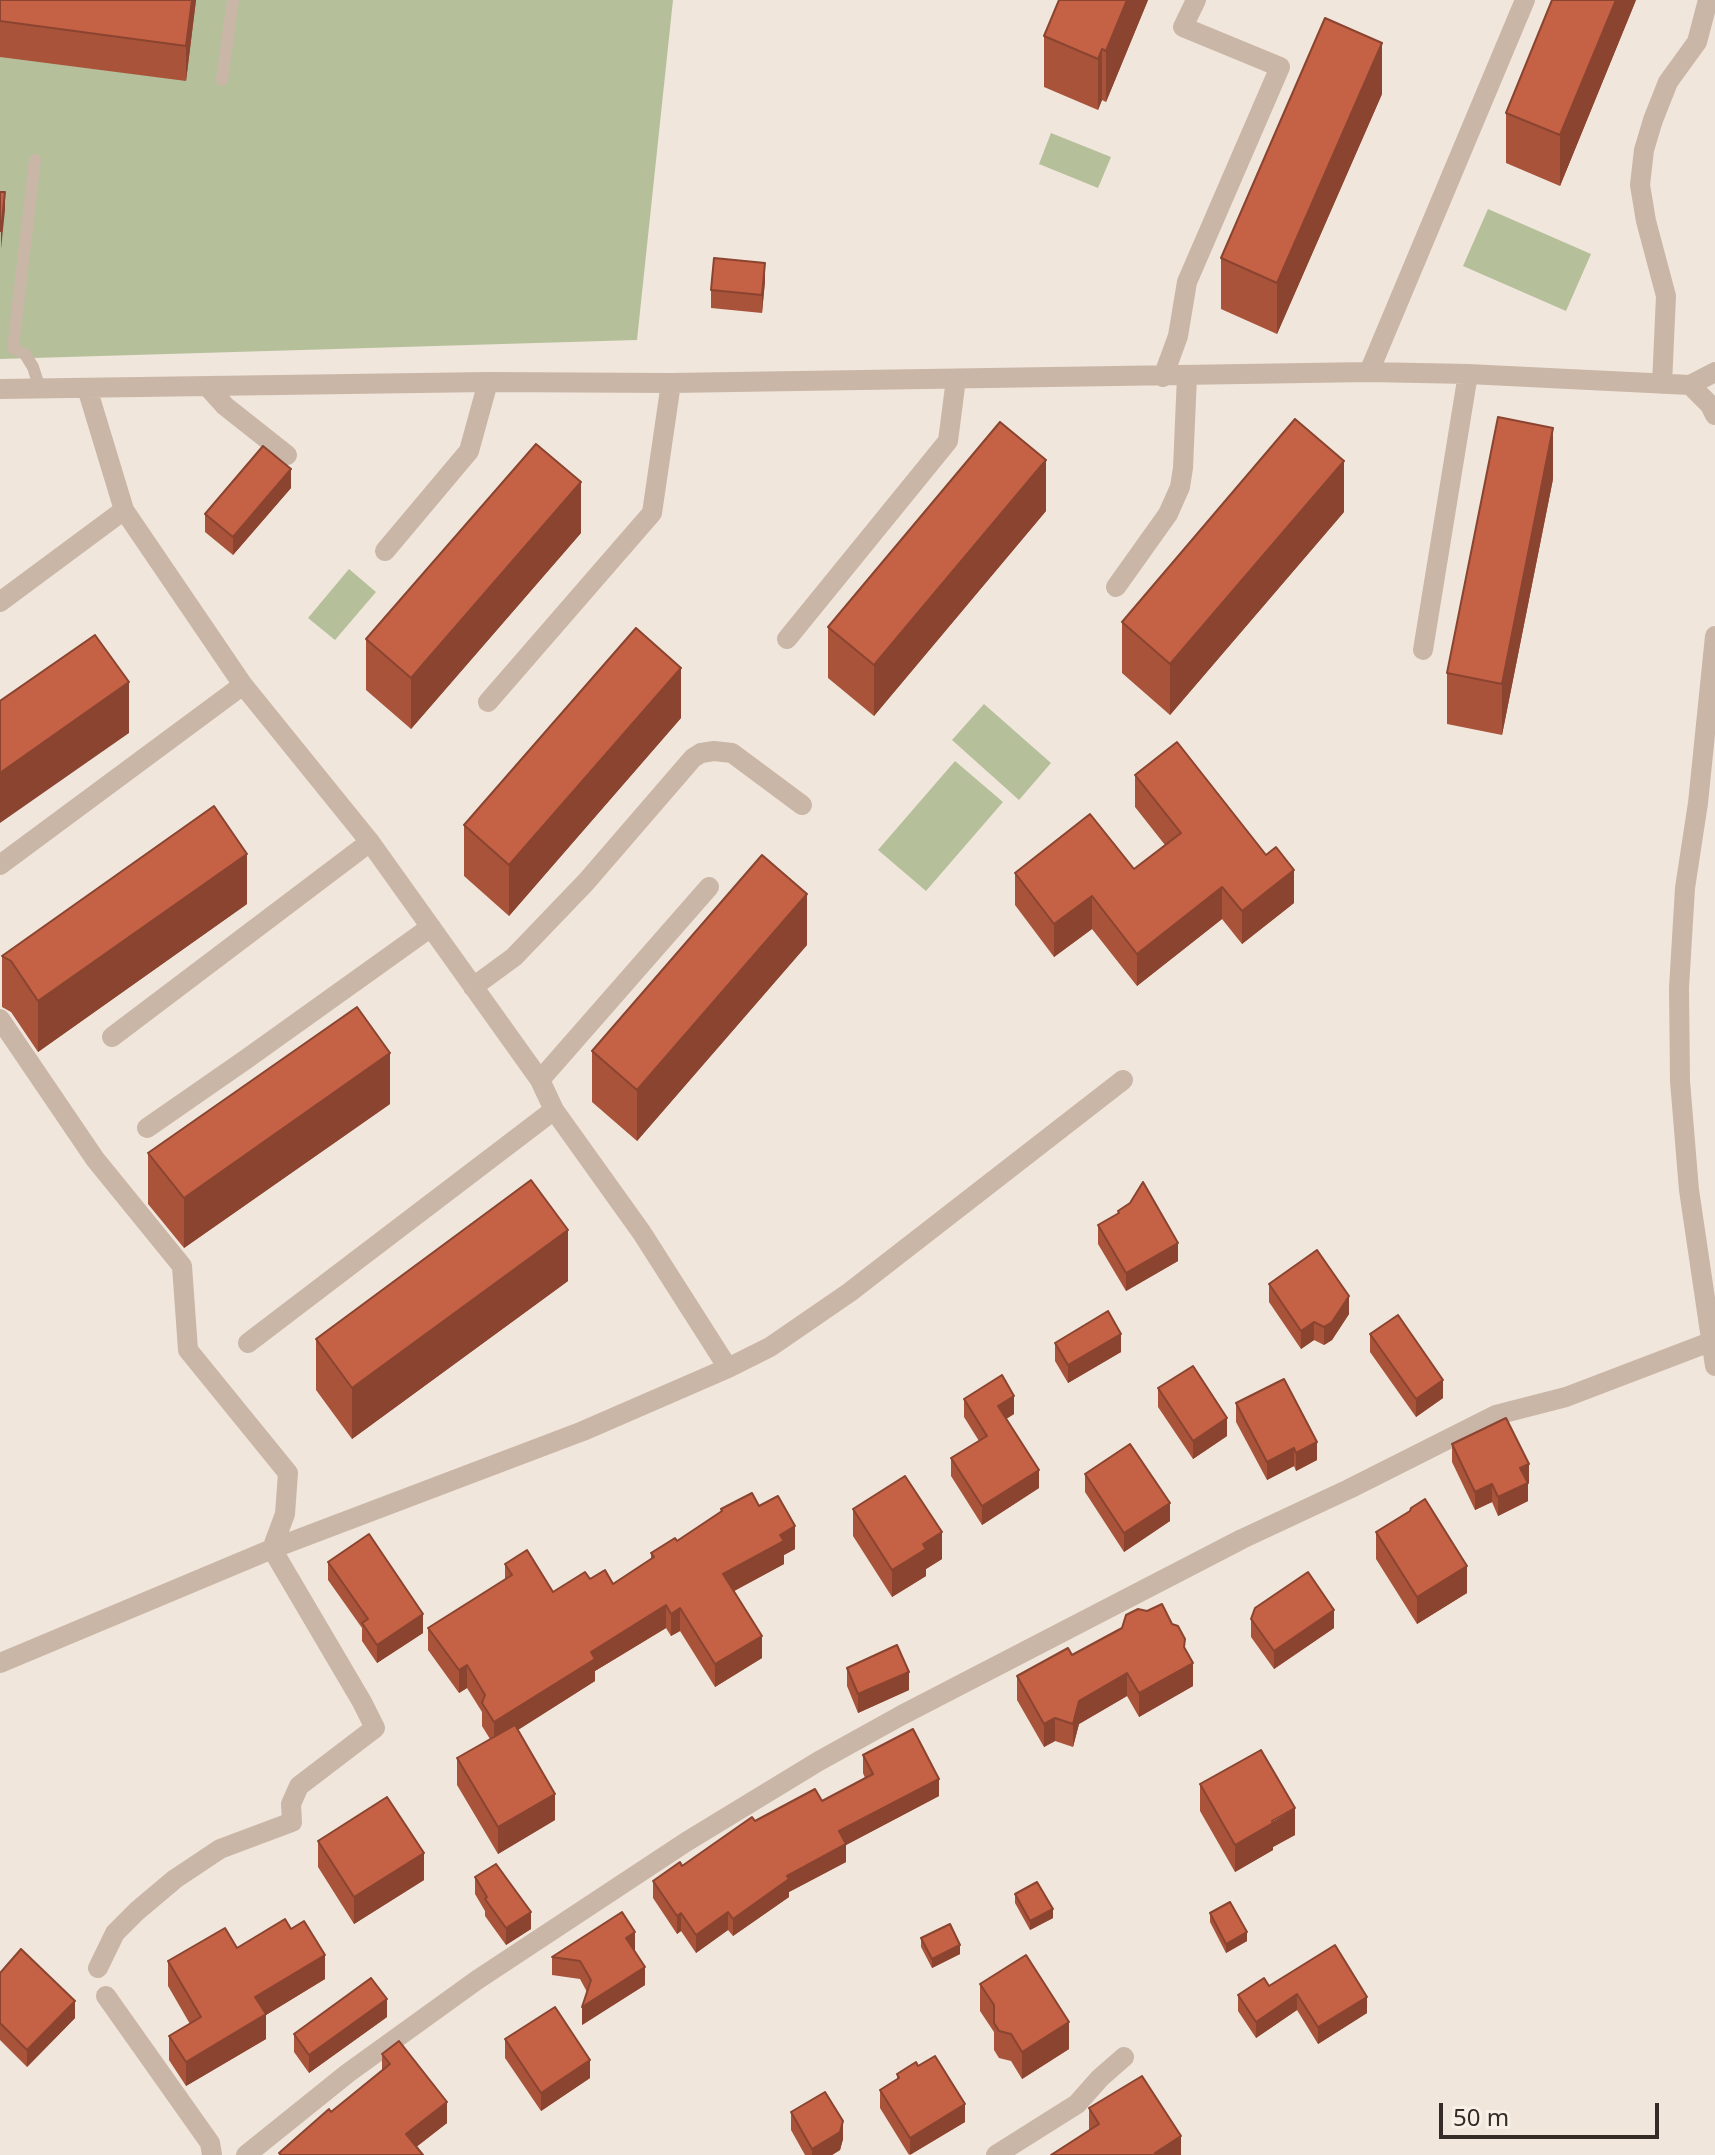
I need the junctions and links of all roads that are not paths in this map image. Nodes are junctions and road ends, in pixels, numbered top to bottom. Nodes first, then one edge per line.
1 (233, 0) edge
2 (1196, 0) edge
3 (1525, 0) edge
4 (1708, 0) edge
5 (222, 80) dead end
6 (35, 160) dead end
7 (1369, 372) junction
8 (1715, 372) edge
9 (1468, 374) junction
10 (1187, 376) junction
11 (1163, 377) junction
12 (956, 379) junction
13 (488, 382) junction
14 (671, 383) junction
15 (1662, 384) junction
16 (1690, 385) junction
17 (208, 387) junction
18 (87, 388) junction
19 (0, 389) edge
20 (40, 389) junction
21 (1715, 415) edge
22 (287, 455) dead end
23 (124, 510) junction
24 (385, 551) dead end
25 (1116, 587) dead end
26 (0, 602) edge
27 (1715, 636) edge
28 (787, 639) dead end
29 (1423, 650) dead end
30 (243, 685) junction
31 (488, 702) dead end
32 (802, 805) dead end
33 (370, 842) junction
34 (0, 865) edge
35 (709, 887) dead end
36 (431, 927) junction
37 (473, 987) junction
38 (0, 1019) edge
39 (112, 1037) dead end
40 (540, 1080) junction
41 (1123, 1080) dead end
42 (554, 1110) junction
43 (147, 1128) dead end
44 (1710, 1342) junction
45 (248, 1343) dead end
46 (1715, 1366) edge
47 (728, 1368) junction
48 (272, 1549) junction
49 (0, 1663) edge
50 (98, 1968) dead end
51 (106, 1996) dead end
52 (1124, 2057) dead end
53 (212, 2155) edge
54 (246, 2155) edge
55 (996, 2155) edge

1 - 5 lane
2 - 11 street
3 - 7 street
4 - 15 street
6 - 20 lane
7 - 9 street
7 - 10 street
8 - 16 street
9 - 15 street
9 - 29 street
10 - 11 street
10 - 25 street
11 - 12 street
12 - 14 street
12 - 28 street
13 - 14 street
13 - 17 street
13 - 24 street
14 - 31 street
15 - 16 street
16 - 21 street
17 - 18 street
17 - 22 street
18 - 20 street
18 - 23 street
19 - 20 street
23 - 26 street
23 - 30 street
27 - 44 street
30 - 33 street
30 - 34 street
32 - 37 street
33 - 36 street
33 - 39 street
35 - 40 street
36 - 37 street
36 - 43 street
37 - 40 street
38 - 48 street
40 - 42 street
41 - 47 street
42 - 45 street
42 - 47 street
44 - 46 street
44 - 54 street
47 - 48 street
48 - 49 street
48 - 50 street
51 - 53 street
52 - 55 street

